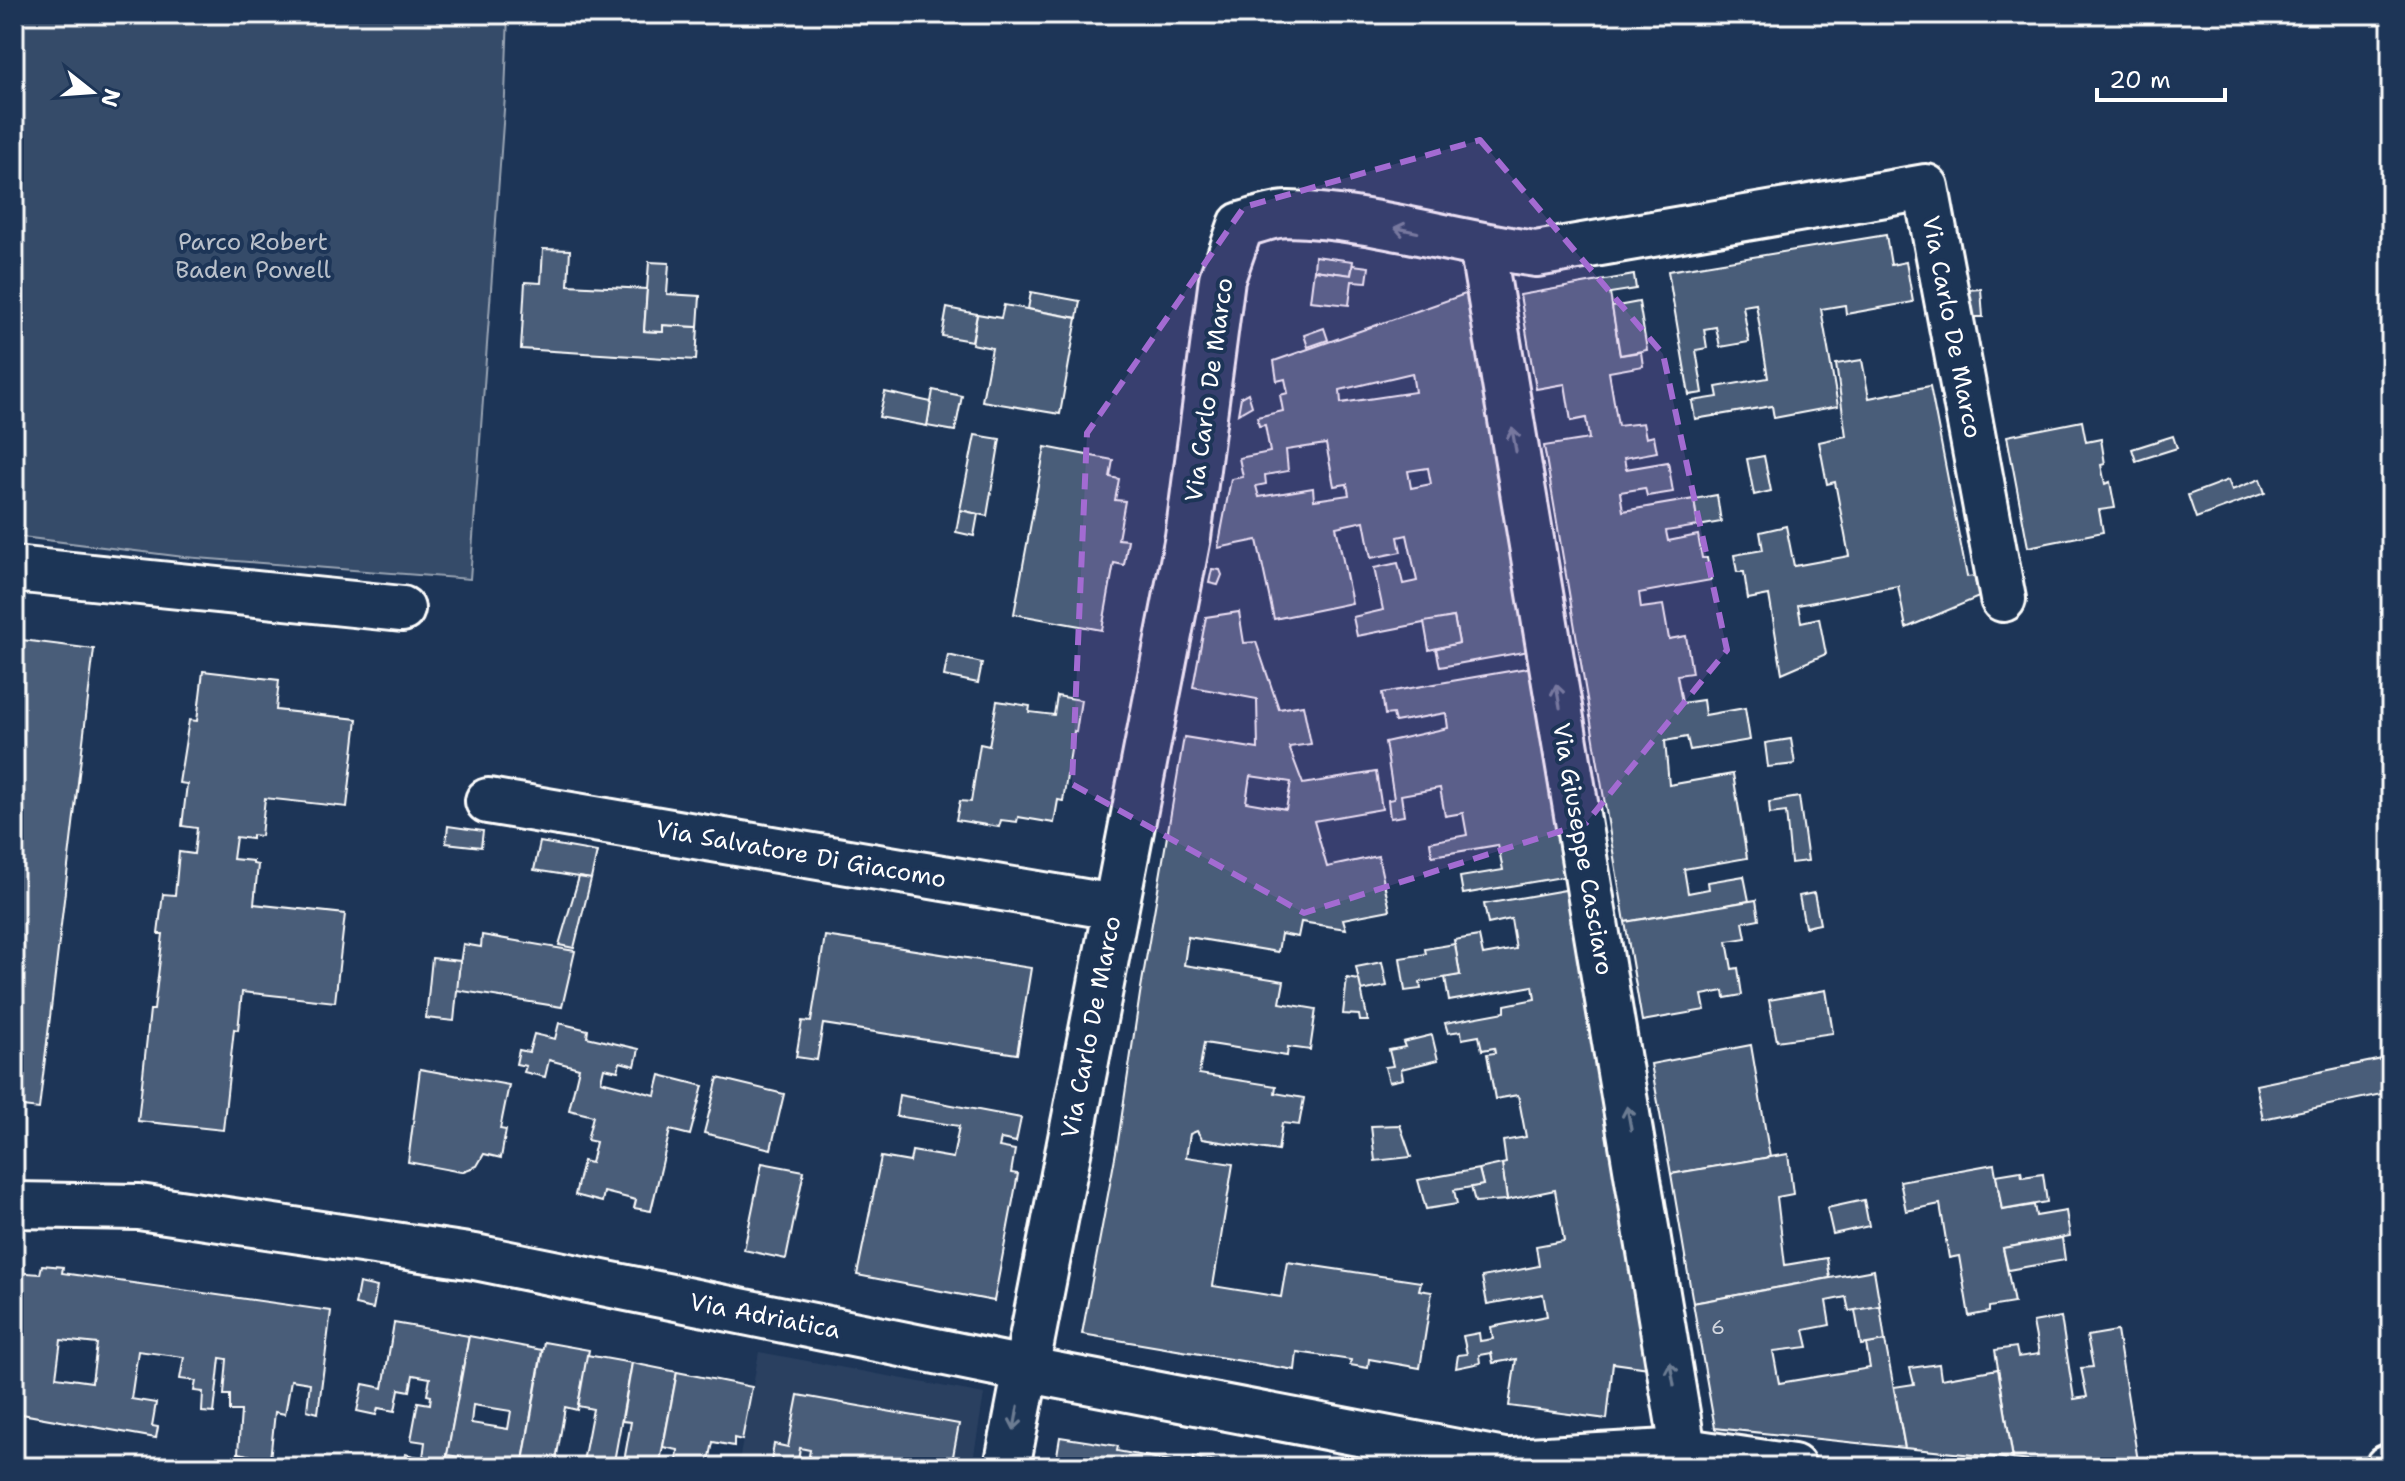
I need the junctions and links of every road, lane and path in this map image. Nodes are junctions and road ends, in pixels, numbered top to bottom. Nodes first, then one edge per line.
1 (1482, 246) junction
2 (14, 569) edge
3 (2003, 599) dead end
4 (402, 609) dead end
5 (488, 801) dead end
6 (1114, 907) junction
7 (14, 1205) edge
8 (1024, 1369) junction
9 (1686, 1459) edge
10 (1524, 1464) edge
11 (1007, 1467) edge
12 (1793, 1467) edge

1 - 3 street, Via Carlo De Marco
1 -> 6 street, Via Carlo De Marco
9 -> 1 street, Via Giuseppe Casciaro
2 - 4 street
5 - 6 street, Via Salvatore Di Giacomo
6 - 8 street, Via Carlo De Marco
7 - 8 street, Via Adriatica
8 - 10 street, Via Adriatica
8 -> 11 street, Via Carlo De Marco
9 - 10 street, Via Adriatica
9 - 12 street, Via Adriatica

